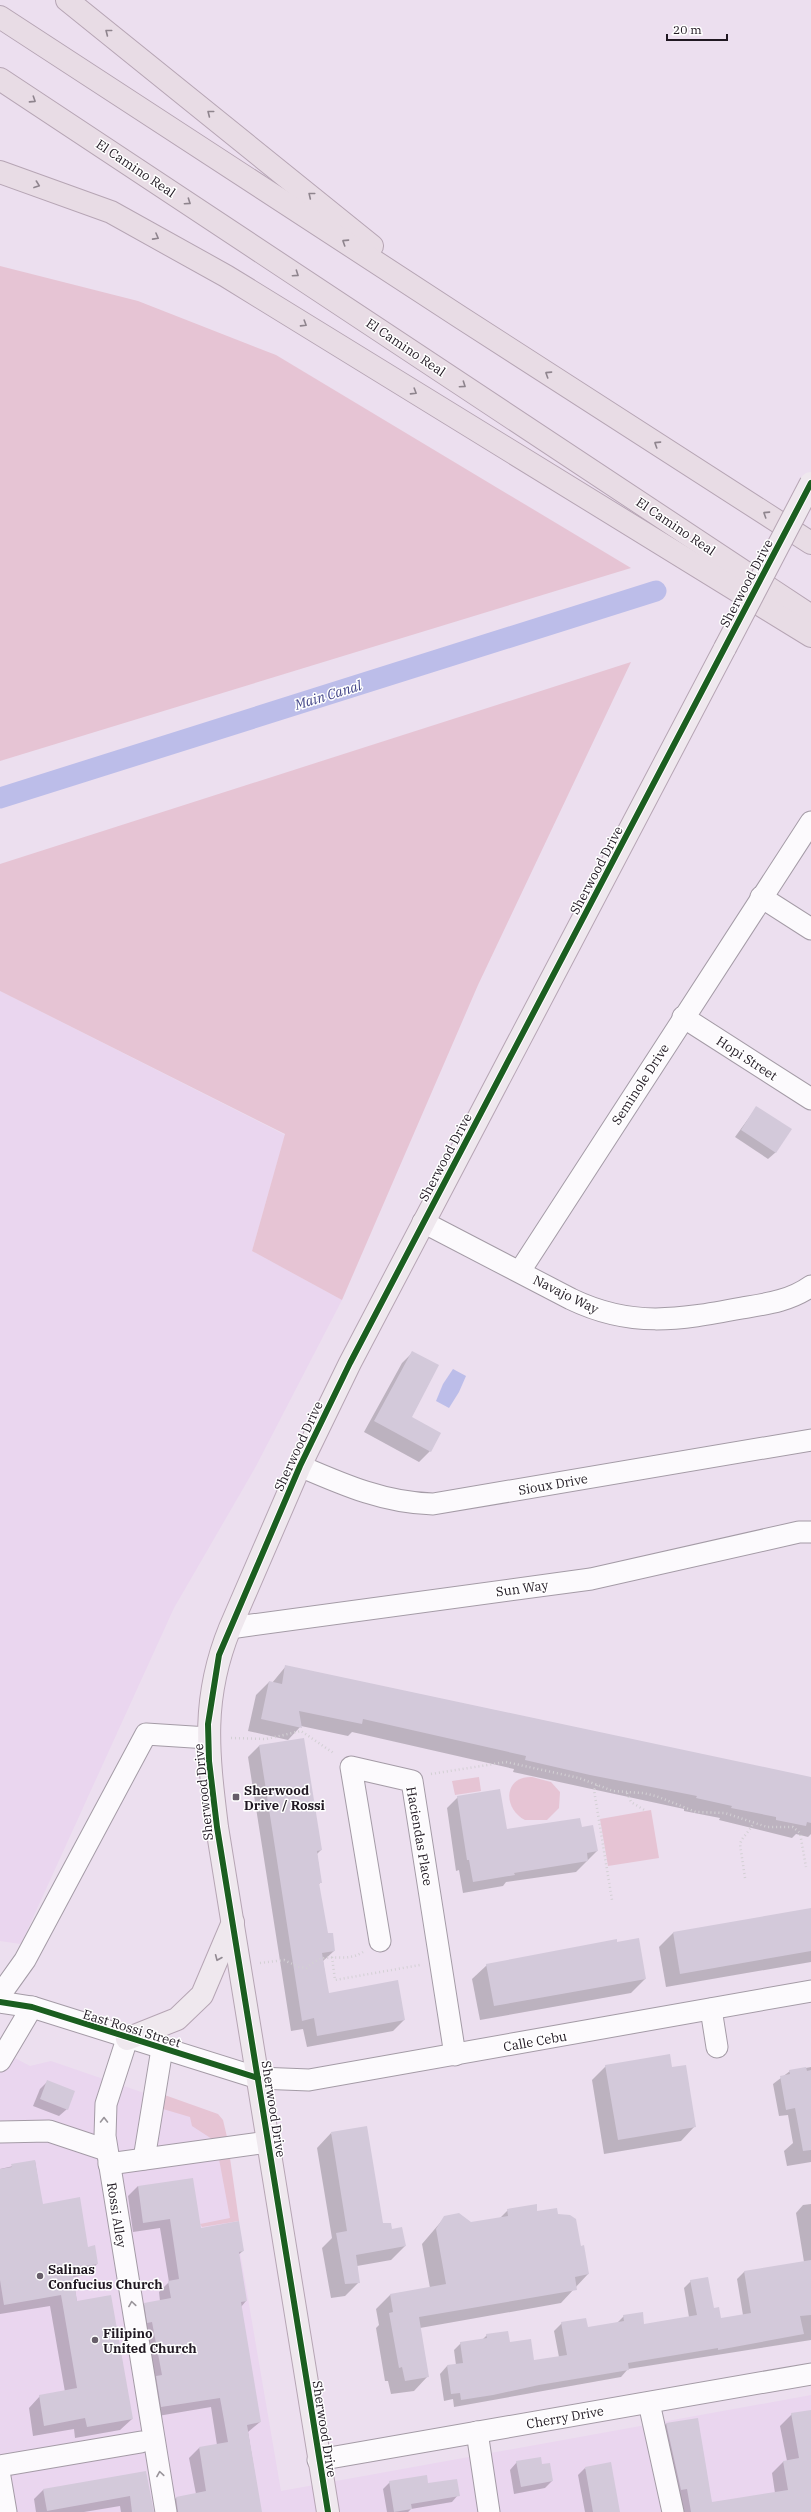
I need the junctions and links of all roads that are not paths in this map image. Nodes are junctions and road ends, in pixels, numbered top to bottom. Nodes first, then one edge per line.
1 (67, 0) edge
2 (0, 17) edge
3 (0, 79) edge
4 (0, 172) edge
5 (460, 317) junction
6 (811, 483) edge
7 (811, 543) edge
8 (811, 616) edge
9 (811, 636) edge
10 (811, 822) edge
11 (761, 897) junction
12 (811, 929) edge
13 (683, 1017) junction
14 (811, 1099) edge
15 (423, 1222) junction
16 (520, 1272) junction
17 (811, 1286) edge
18 (811, 1440) edge
19 (300, 1466) junction
20 (811, 1532) edge
21 (230, 1628) junction
22 (208, 1738) junction
23 (233, 1922) junction
24 (380, 1941) road end
25 (811, 1991) edge
26 (0, 1995) edge
27 (0, 2002) edge
28 (32, 2007) junction
29 (711, 2009) junction
30 (127, 2039) junction
31 (717, 2047) dead end
32 (162, 2049) junction
33 (455, 2055) junction
34 (0, 2061) edge
35 (258, 2078) junction
36 (0, 2132) edge
37 (268, 2142) junction
38 (108, 2157) junction
39 (144, 2159) junction
40 (811, 2374) edge
41 (649, 2403) junction
42 (477, 2432) junction
43 (141, 2442) dead end
44 (318, 2460) junction
45 (0, 2466) edge
46 (0, 2477) edge
47 (6, 2512) edge
48 (166, 2512) edge
49 (328, 2512) edge
50 (489, 2512) edge
51 (673, 2512) edge

5 -> 1 highway
5 -> 2 highway
3 -> 8 highway, El Camino Real
4 -> 9 highway
7 -> 5 highway
6 - 15 main road, Sherwood Drive, bridge
10 - 11 street, Seminole Drive
11 - 12 street
11 - 13 street, Seminole Drive
13 - 14 street, Hopi Street
13 - 16 street, Seminole Drive
15 - 16 street, Navajo Way
15 - 19 main road, Sherwood Drive
16 - 17 street, Navajo Way
18 - 19 street, Sioux Drive
19 - 21 main road, Sherwood Drive
20 - 21 street, Sun Way
21 - 22 main road, Sherwood Drive
22 - 23 main road, Sherwood Drive
22 - 26 street
23 -> 30 main road
23 - 35 main road, Sherwood Drive
24 - 33 street, Haciendas Place
25 - 29 street, Calle Cebu
27 - 28 street, East Rossi Street
28 - 30 street, East Rossi Street
28 - 34 street
29 - 31 street
29 - 33 street, Calle Cebu
30 - 32 street, East Rossi Street
38 -> 30 street, Rossi Alley
32 - 35 street, East Rossi Street
32 - 39 street
33 - 35 street, Calle Cebu
35 - 37 main road, Sherwood Drive
36 - 38 street
37 - 39 street
37 - 44 main road, Sherwood Drive
38 - 39 street
48 -> 38 street, Rossi Alley
40 - 41 street, Cherry Drive
41 - 42 street, Cherry Drive
41 - 51 street
42 - 44 street, Cherry Drive
42 - 50 street
43 - 45 street
44 - 49 main road, Sherwood Drive
46 - 47 street

